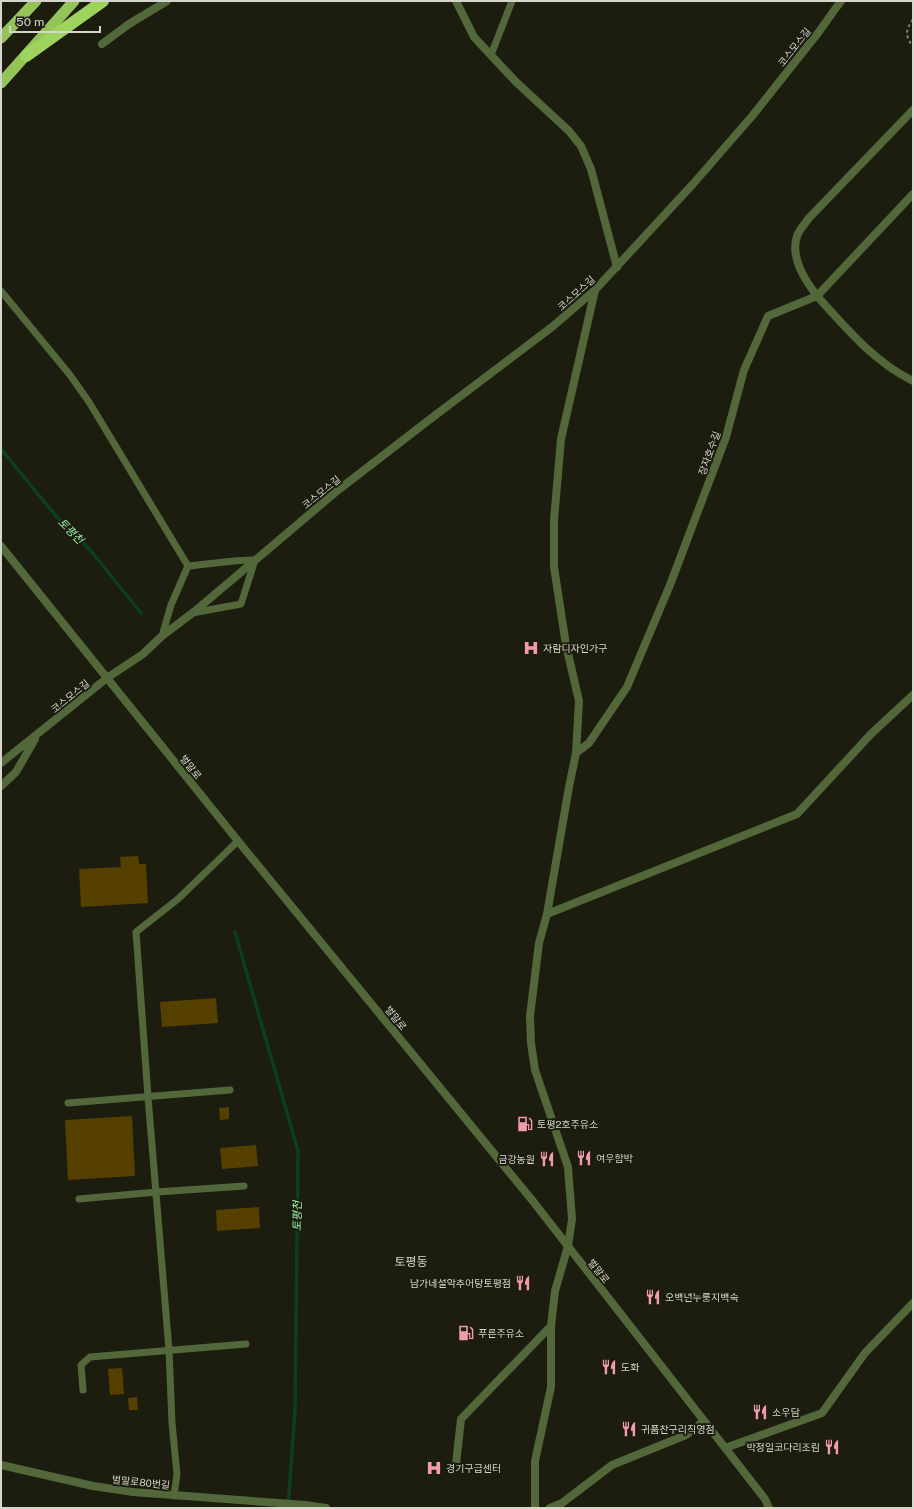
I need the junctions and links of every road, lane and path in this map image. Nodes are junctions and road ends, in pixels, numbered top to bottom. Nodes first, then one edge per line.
1 (36, 1) edge
2 (74, 1) edge
3 (103, 1) edge
4 (167, 1) edge
5 (456, 1) edge
6 (512, 1) edge
7 (841, 1) edge
8 (913, 19) edge
9 (1, 38) edge
10 (102, 44) dead end
11 (913, 47) edge
12 (491, 55) junction
13 (26, 56) junction
14 (1, 83) edge
15 (913, 110) edge
16 (913, 194) edge
17 (617, 266) junction
18 (595, 290) junction
19 (1, 291) edge
20 (817, 296) junction
21 (913, 381) edge
22 (1, 546) edge
23 (255, 560) junction
24 (188, 566) junction
25 (192, 613) junction
26 (162, 636) junction
27 (107, 678) junction
28 (913, 695) edge
29 (38, 734) junction
30 (576, 753) junction
31 (1, 763) edge
32 (1, 786) edge
33 (238, 841) junction
34 (547, 914) junction
35 (230, 1090) dead end
36 (148, 1097) junction
37 (68, 1103) dead end
38 (244, 1186) dead end
39 (157, 1192) junction
40 (79, 1199) dead end
41 (568, 1246) junction
42 (913, 1303) edge
43 (551, 1326) junction
44 (246, 1344) dead end
45 (169, 1350) junction
46 (83, 1390) dead end
47 (704, 1421) junction
48 (725, 1448) junction
49 (456, 1464) dead end
50 (1, 1465) edge
51 (174, 1496) junction
52 (266, 1505) edge
53 (326, 1508) edge
54 (535, 1508) edge
55 (550, 1508) edge
56 (769, 1508) edge

1 - 9 highway
2 - 13 highway
3 - 13 highway
4 - 10 street
5 - 12 street
6 - 12 lane
7 - 17 street, 코스모스길
8 - 11 path
12 - 17 street
13 - 14 highway
15 - 20 street
16 - 20 street
17 - 18 street, 코스모스길
18 - 23 street, 코스모스길
18 - 30 street
19 - 24 lane
20 - 21 street
20 - 30 street, 장자호수길
22 - 27 street, 벌말로
23 - 24 lane
23 - 25 street, 코스모스길
23 - 25 lane
24 - 26 lane
25 - 26 street, 코스모스길
26 - 27 street, 코스모스길
27 - 29 street, 코스모스길
27 - 33 street, 벌말로
28 - 34 street
29 - 31 street, 코스모스길
29 - 32 street, 코스모스길
30 - 34 street
33 - 36 lane
33 - 41 street, 벌말로
34 - 41 street
35 - 36 lane
36 - 37 lane
36 - 39 lane
38 - 39 lane
39 - 40 lane
39 - 45 lane
41 - 43 street
41 - 47 street, 벌말로
42 - 48 street
43 - 49 street
43 - 54 street
44 - 45 lane
45 - 46 lane
45 - 51 lane
47 - 48 street, 벌말로
47 - 55 street
48 - 56 street, 벌말로
50 - 51 street, 벌말로80번길
51 - 52 street, 벌말로80번길
52 - 53 street, 벌말로80번길

